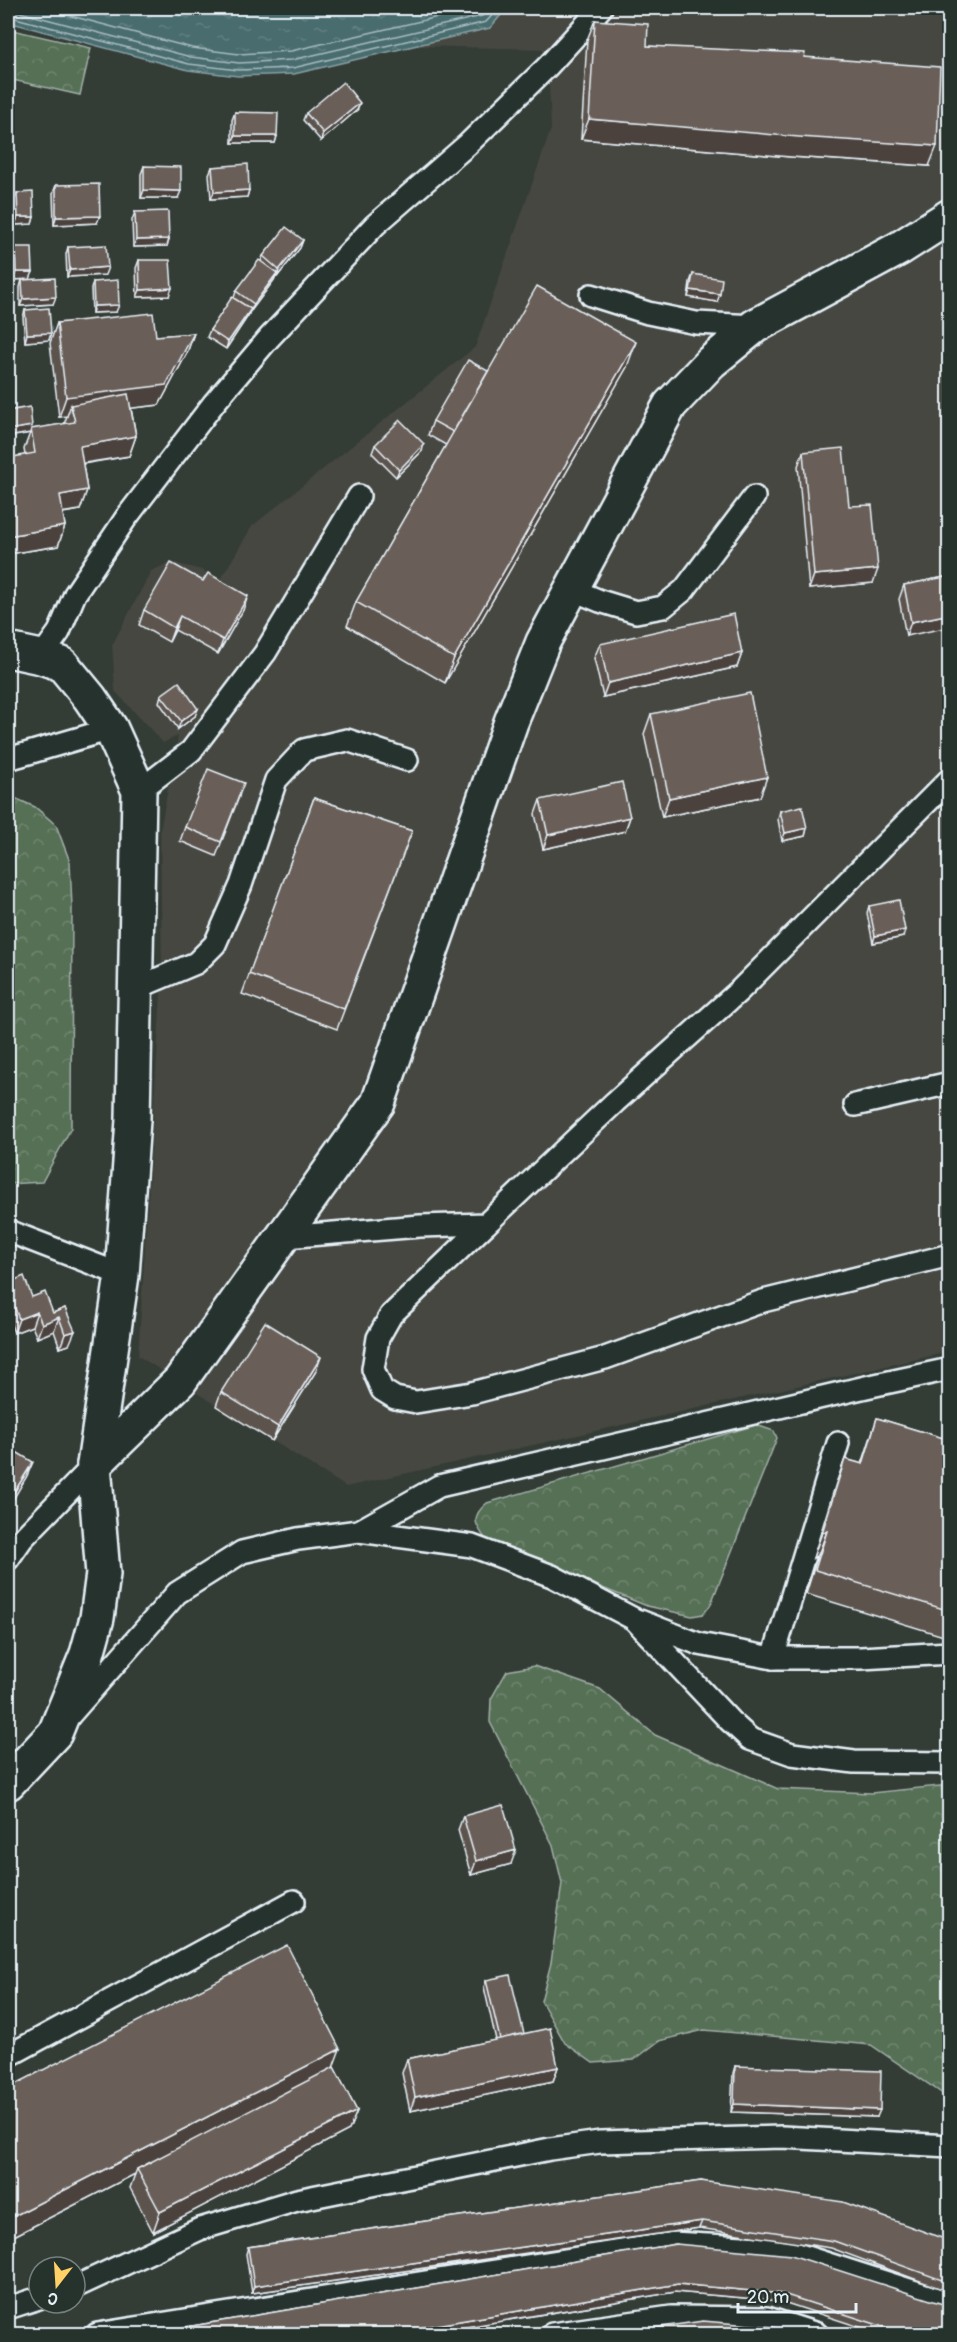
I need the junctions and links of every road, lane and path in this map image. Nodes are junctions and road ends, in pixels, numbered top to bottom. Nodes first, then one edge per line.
1 (601, 8) edge
2 (950, 216) edge
3 (591, 295) dead end
4 (755, 326) junction
5 (359, 496) dead end
6 (754, 496) dead end
7 (571, 589) junction
8 (8, 651) edge
9 (41, 657) junction
10 (111, 729) junction
11 (8, 759) edge
12 (407, 760) dead end
13 (950, 779) edge
14 (139, 791) junction
15 (134, 989) junction
16 (950, 1083) edge
17 (855, 1105) dead end
18 (486, 1224) junction
19 (8, 1232) edge
20 (284, 1237) junction
21 (950, 1255) edge
22 (122, 1275) junction
23 (950, 1370) edge
24 (838, 1443) dead end
25 (94, 1465) junction
26 (359, 1531) junction
27 (8, 1559) edge
28 (634, 1619) junction
29 (950, 1653) edge
30 (773, 1658) junction
31 (55, 1732) junction
32 (950, 1763) edge
33 (8, 1783) edge
34 (294, 1901) dead end
35 (8, 2056) edge
36 (950, 2146) edge
37 (87, 2282) edge
38 (27, 2302) edge
39 (950, 2303) edge
40 (8, 2308) edge
41 (97, 2334) edge
42 (552, 2334) edge
43 (817, 2334) edge

1 - 9 lane
2 - 4 street
3 - 4 lane
4 - 7 street
5 - 14 lane
6 - 7 lane
7 - 20 street
8 - 9 street
9 - 10 street
10 - 11 lane
10 - 14 street
12 - 15 lane
13 - 18 lane
14 - 15 street
15 - 22 street
16 - 17 lane
18 - 20 lane
18 - 21 lane
19 - 22 lane
20 - 25 street
22 - 25 street
23 - 26 lane
24 - 30 lane
25 - 27 lane
25 - 31 street
26 - 28 lane
26 - 31 lane
28 - 30 lane
28 - 32 lane
29 - 30 lane
31 - 33 street
34 - 35 lane
36 - 37 lane
38 - 40 lane
39 - 41 lane
42 - 43 lane

